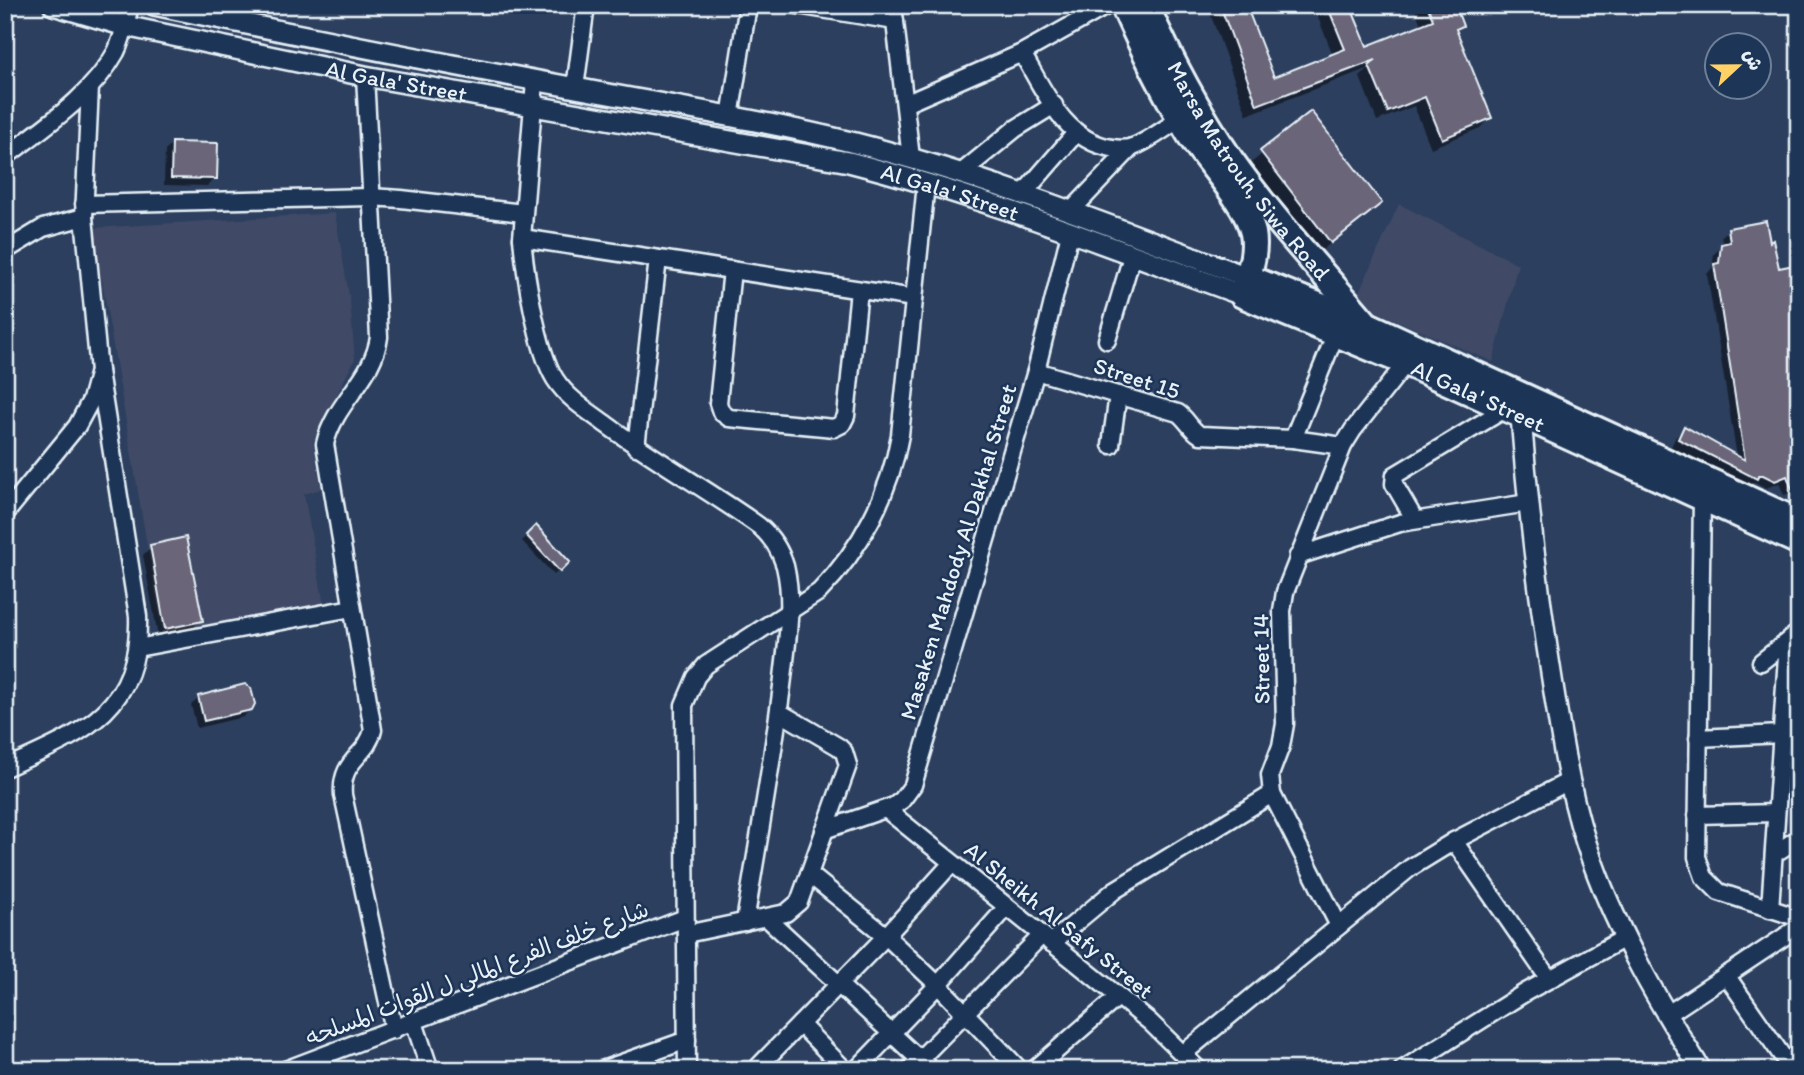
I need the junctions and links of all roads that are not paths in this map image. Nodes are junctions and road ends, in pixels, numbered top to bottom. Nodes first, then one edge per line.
1 (53, 5) edge
2 (130, 5) edge
3 (154, 5) edge
4 (586, 5) edge
5 (748, 5) edge
6 (797, 5) edge
7 (1108, 5) edge
8 (1124, 5) edge
9 (1146, 5) edge
10 (894, 13) edge
11 (125, 26) junction
12 (1022, 53) junction
13 (365, 76) junction
14 (535, 81) junction
15 (90, 87) junction
16 (575, 88) junction
17 (905, 104) junction
18 (533, 105) junction
19 (1054, 105) junction
20 (730, 117) junction
21 (1180, 120) junction
22 (1076, 133) junction
23 (1132, 147) junction
24 (5, 157) edge
25 (911, 158) junction
26 (961, 173) junction
27 (926, 184) junction
28 (1023, 194) junction
29 (370, 197) junction
30 (84, 210) junction
31 (1071, 211) junction
32 (523, 213) junction
33 (1070, 233) junction
34 (522, 238) junction
35 (5, 251) edge
36 (1132, 256) junction
37 (658, 259) junction
38 (732, 270) junction
39 (1244, 286) junction
40 (859, 290) junction
41 (914, 298) junction
42 (1366, 324) junction
43 (1336, 333) junction
44 (1107, 340) dead end
45 (1406, 363) junction
46 (99, 371) junction
47 (1036, 371) junction
48 (1118, 395) junction
49 (1513, 413) junction
50 (1293, 439) junction
51 (1111, 445) dead end
52 (1343, 446) junction
53 (636, 447) junction
54 (1702, 497) junction
55 (1528, 503) junction
56 (5, 514) edge
57 (1415, 520) junction
58 (1799, 522) edge
59 (1799, 541) edge
60 (1298, 556) junction
61 (352, 608) junction
62 (790, 612) junction
63 (1793, 636) edge
64 (137, 648) junction
65 (1761, 662) dead end
66 (779, 712) junction
67 (1782, 734) junction
68 (1698, 738) junction
69 (5, 768) edge
70 (1569, 781) junction
71 (1272, 794) junction
72 (887, 810) junction
73 (1776, 814) junction
74 (1697, 815) junction
75 (824, 830) junction
76 (1799, 838) edge
77 (1454, 841) junction
78 (1774, 854) junction
79 (953, 863) junction
80 (809, 874) junction
81 (1007, 907) junction
82 (1770, 909) junction
83 (767, 918) junction
84 (1799, 918) edge
85 (745, 922) junction
86 (686, 926) junction
87 (1339, 926) junction
88 (1799, 927) edge
89 (886, 936) junction
90 (1625, 938) junction
91 (1046, 939) junction
92 (1727, 975) junction
93 (1549, 979) junction
94 (840, 984) junction
95 (938, 985) junction
96 (1118, 997) junction
97 (965, 1013) junction
98 (1668, 1014) junction
99 (414, 1022) junction
100 (800, 1024) junction
101 (394, 1030) junction
102 (892, 1033) junction
103 (687, 1040) junction
104 (1184, 1053) junction
105 (920, 1066) edge
106 (285, 1070) edge
107 (430, 1070) edge
108 (602, 1070) edge
109 (687, 1070) edge
110 (755, 1070) edge
111 (845, 1070) edge
112 (856, 1070) edge
113 (1020, 1070) edge
114 (1034, 1070) edge
115 (1199, 1070) edge
116 (1402, 1070) edge
117 (1701, 1070) edge
118 (1792, 1070) edge

1 - 11 street, Al Gala' Street
2 - 11 street
3 - 14 street, Al Gala' Street
4 - 16 street
5 - 20 street
6 - 10 street
7 - 12 street
8 - 21 main road, Marsa Matrouh, Siwa Road
9 - 42 main road, Marsa Matrouh, Siwa Road
10 - 17 street
11 - 13 street, Al Gala' Street
11 - 15 street
12 - 17 street
12 - 19 street
13 - 18 street, Al Gala' Street
13 - 29 street
14 - 16 street, Al Gala' Street
14 - 18 street
15 - 24 street
15 - 30 street
16 - 20 street, Al Gala' Street
17 - 25 street
18 - 27 street, Al Gala' Street
18 - 32 street
19 - 22 street
19 - 26 street
20 - 25 street, Al Gala' Street
21 - 23 street
21 - 39 main road, Marsa Matrouh, Siwa Road
22 - 23 street
22 - 28 street
23 - 31 street
25 - 26 street, Al Gala' Street
26 - 28 street, Al Gala' Street
27 - 33 street, Al Gala' Street
27 - 41 street
28 - 31 street, Al Gala' Street
29 - 30 street
29 - 32 street
29 - 61 street
30 - 35 street
30 - 46 street
31 - 39 street, Al Gala' Street
32 - 34 street
33 - 36 street, Al Gala' Street
33 - 47 street, Masaken Mahdody Al Dakhal Street
34 - 37 street
34 - 53 street
36 - 39 street, Al Gala' Street
36 - 44 street
37 - 38 street
37 - 53 street
38 - 40 street
38 - 40 street
39 - 42 main road, Al Gala' Street
39 - 43 main road, Al Gala' Street
40 - 41 street
41 - 62 street
42 - 58 main road, Al Gala' Street
43 - 45 main road, Al Gala' Street
43 - 50 street
45 - 49 main road, Al Gala' Street
45 - 52 street, Street 14
46 - 56 street
46 - 64 street
47 - 48 street, Street 15
47 - 72 street, Masaken Mahdody Al Dakhal Street
48 - 50 street, Street 15
48 - 51 street
49 - 54 main road, Al Gala' Street
49 - 55 street
49 - 57 street
50 - 52 street, Street 15
52 - 60 street, Street 14
53 - 62 street
54 - 59 main road, Al Gala' Street
54 - 68 street
55 - 57 street
55 - 70 street
57 - 60 street
60 - 71 street, Street 14
61 - 64 street
61 - 101 street
62 - 66 street
62 - 86 street
63 - 65 street
63 - 67 street
64 - 69 street
66 - 75 street, شارع خلف الفرع المالي ل القوات المسلحه
66 - 85 street
67 - 68 street
67 - 73 street
68 - 74 street
70 - 77 street
70 - 90 street
71 - 87 street
71 - 91 street
72 - 75 street, Masaken Mahdody Al Dakhal Street
72 - 79 street, Al Sheikh Al Safy Street
73 - 74 street
73 - 78 street
74 - 82 street
75 - 80 street, شارع خلف الفرع المالي ل القوات المسلحه
76 - 78 street
77 - 87 street
77 - 93 street
78 - 82 street
79 - 81 street, Al Sheikh Al Safy Street
79 - 89 street
80 - 83 street, شارع خلف الفرع المالي ل القوات المسلحه
80 - 89 street
81 - 91 street, Al Sheikh Al Safy Street
81 - 95 street
82 - 84 street
83 - 85 street, شارع خلف الفرع المالي ل القوات المسلحه
83 - 94 street
85 - 86 street, شارع خلف الفرع المالي ل القوات المسلحه
86 - 99 street, شارع خلف الفرع المالي ل القوات المسلحه
86 - 103 street
87 - 104 street
88 - 92 street
89 - 94 street
89 - 95 street
90 - 93 street
90 - 98 street
91 - 96 street, Al Sheikh Al Safy Street
91 - 97 street
92 - 98 street
92 - 118 street
93 - 116 street
94 - 100 street
94 - 102 street
95 - 97 street
95 - 102 street
96 - 104 street, Al Sheikh Al Safy Street
96 - 114 street
97 - 105 street
97 - 113 street
98 - 117 street
99 - 101 street, شارع خلف الفرع المالي ل القوات المسلحه
99 - 107 street
100 - 110 street
100 - 111 street
101 - 106 street, شارع خلف الفرع المالي ل القوات المسلحه
102 - 105 street
102 - 112 street
103 - 108 street
103 - 109 street
104 - 115 street, Al Sheikh Al Safy Street

